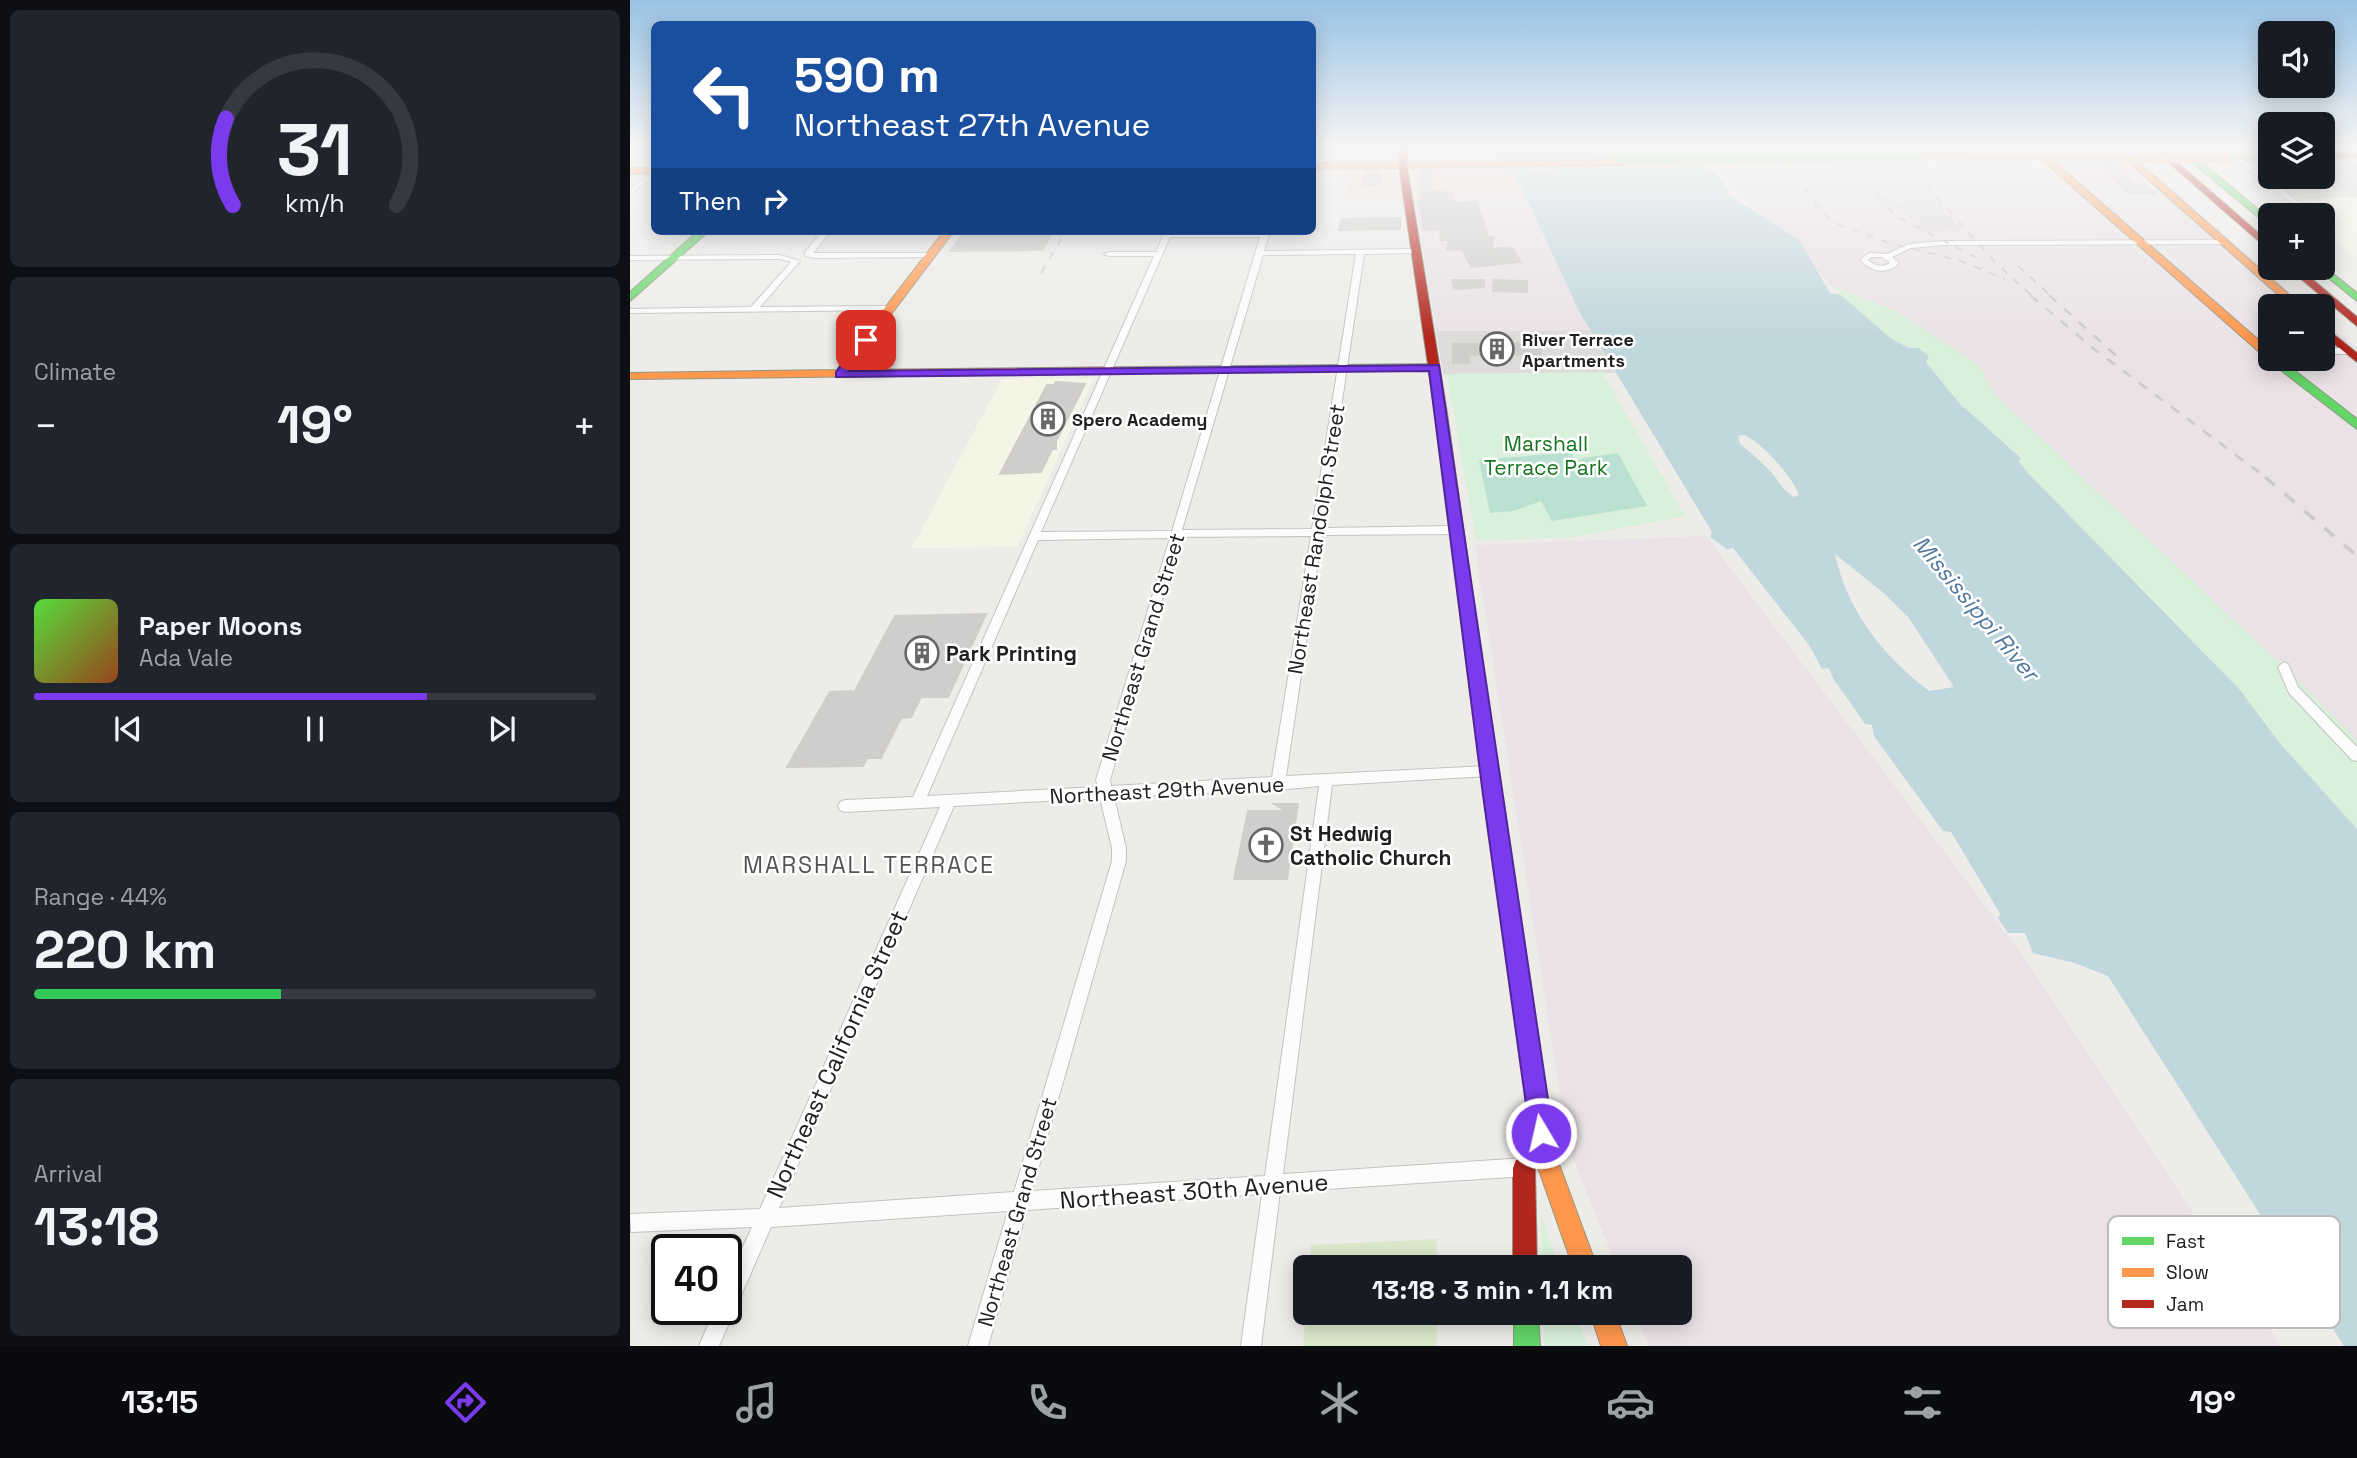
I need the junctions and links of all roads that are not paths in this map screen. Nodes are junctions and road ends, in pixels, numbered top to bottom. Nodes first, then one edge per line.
1 (1411, 212) edge
2 (2105, 212) edge
3 (2194, 212) edge
4 (2219, 212) edge
5 (700, 235) edge
6 (823, 235) edge
7 (946, 235) edge
8 (1167, 235) edge
9 (1265, 235) edge
10 (2258, 240) edge
11 (2139, 242) junction
12 (2224, 242) junction
13 (1416, 251) junction
14 (1360, 252) junction
15 (1260, 253) junction
16 (1108, 254) dead end
17 (1159, 254) junction
18 (930, 255) junction
19 (1888, 256) dead end
20 (630, 258) edge
21 (674, 258) junction
22 (2307, 280) edge
23 (2335, 280) edge
24 (2283, 294) edge
25 (630, 298) edge
26 (2357, 298) edge
27 (890, 308) junction
28 (753, 310) junction
29 (630, 311) edge
30 (2357, 323) edge
31 (2335, 340) edge
32 (2258, 345) edge
33 (2352, 355) edge
34 (1435, 367) junction
35 (1342, 368) junction
36 (1224, 371) junction
37 (2290, 371) edge
38 (1108, 372) junction
39 (840, 374) junction
40 (630, 376) edge
41 (2357, 425) edge
42 (1455, 530) junction
43 (1318, 533) junction
44 (1176, 535) junction
45 (1035, 536) junction
46 (2284, 667) dead end
47 (2357, 756) edge
48 (1489, 771) junction
49 (1325, 781) junction
50 (1278, 784) junction
51 (1106, 793) junction
52 (949, 802) junction
53 (917, 803) junction
54 (845, 806) dead end
55 (1545, 1156) junction
56 (1524, 1168) junction
57 (1272, 1186) junction
58 (1019, 1202) junction
59 (765, 1218) junction
60 (631, 1223) edge
61 (1525, 1255) edge
62 (1581, 1255) edge
63 (742, 1271) edge
64 (718, 1325) edge
65 (1526, 1325) edge
66 (1607, 1325) edge
67 (709, 1346) edge
68 (978, 1346) edge
69 (1251, 1346) edge
70 (1527, 1346) edge
71 (1614, 1346) edge

1 - 13 main road
2 - 11 main road
3 - 12 main road
4 - 10 main road
5 - 21 main road
6 - 18 street
7 - 18 main road
8 - 17 street
9 - 15 street, Northeast Grand Street
11 - 12 street
11 - 19 street
11 - 32 main road
12 - 24 main road
13 - 14 street
13 - 34 main road
14 - 15 street
14 - 35 street, Northeast Randolph Street
15 - 36 street, Northeast Grand Street
16 - 17 street
17 - 38 street
18 - 27 main road
20 - 21 street
21 - 25 main road
21 - 28 street
22 - 30 main road
23 - 26 main road
27 - 28 street
27 - 39 main road
28 - 29 street
31 - 33 main road
34 - 35 main road
34 - 42 main road
35 - 36 main road
35 - 43 street, Northeast Randolph Street
36 - 38 main road
36 - 44 street, Northeast Grand Street
37 - 41 main road
38 - 39 main road
38 - 45 street
39 - 40 main road
42 - 43 street
42 - 48 main road
43 - 44 street
43 - 50 street, Northeast Randolph Street
44 - 45 street
44 - 51 street, Northeast Grand Street
45 - 53 street
46 - 47 street
48 - 49 street, Northeast 29th Avenue
48 - 55 main road
49 - 50 street, Northeast 29th Avenue
49 - 57 street
50 - 51 street, Northeast 29th Avenue
51 - 52 street, Northeast 29th Avenue
51 - 58 street, Northeast Grand Street
52 - 53 street, Northeast 29th Avenue
52 - 59 street, Northeast California Street
53 - 54 street, Northeast 29th Avenue
55 - 56 street, Northeast 30th Avenue
55 - 62 main road
56 - 57 street, Northeast 30th Avenue
56 - 61 main road
57 - 58 street, Northeast 30th Avenue
57 - 69 street
58 - 59 street, Northeast 30th Avenue
58 - 68 street, Northeast Grand Street
59 - 60 street, Northeast 30th Avenue
59 - 63 street, Northeast California Street
64 - 67 street, Northeast California Street
65 - 70 main road
66 - 71 main road

